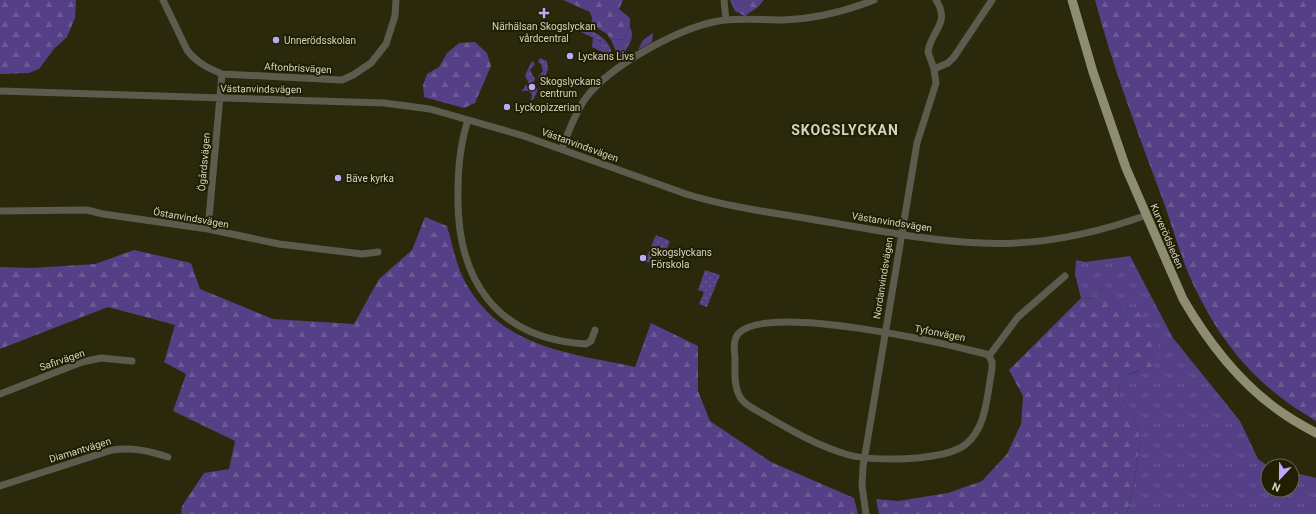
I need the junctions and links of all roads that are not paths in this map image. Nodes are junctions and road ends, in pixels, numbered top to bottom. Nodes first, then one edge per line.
1 (163, 0) edge
2 (396, 0) edge
3 (724, 0) edge
4 (874, 0) edge
5 (936, 0) edge
6 (992, 0) edge
7 (1072, 0) edge
8 (726, 20) junction
9 (934, 69) junction
10 (222, 74) junction
11 (0, 91) edge
12 (221, 98) junction
13 (468, 120) junction
14 (562, 149) junction
15 (0, 211) edge
16 (1147, 215) junction
17 (208, 228) junction
18 (900, 234) junction
19 (378, 252) dead end
20 (1064, 276) dead end
21 (595, 330) dead end
22 (885, 334) junction
23 (989, 356) junction
24 (132, 361) dead end
25 (0, 394) edge
26 (1316, 433) edge
27 (168, 457) dead end
28 (865, 458) junction
29 (0, 486) edge
30 (866, 514) edge

1 - 10 street
2 - 10 street, Aftonbrisvägen
3 - 8 street
4 - 8 street
5 - 9 street, Nordanvindsvägen
6 - 9 street
7 - 16 main road, Kurverödsleden
8 - 14 street
9 - 18 street, Nordanvindsvägen
10 - 12 street, Ögårdsvägen
11 - 12 street, Västanvindsvägen
12 - 13 street, Västanvindsvägen
12 - 17 street, Ögårdsvägen
13 - 14 street, Västanvindsvägen
13 - 21 street
14 - 18 street, Västanvindsvägen
15 - 17 street, Östanvindsvägen
16 - 18 street, Västanvindsvägen
16 - 26 main road, Kurverödsleden
17 - 19 street, Östanvindsvägen
18 - 22 street, Nordanvindsvägen
20 - 23 street
22 - 23 street, Tyfonvägen
22 - 28 street, Nordanvindsvägen
22 - 28 street, Tyfonvägen
23 - 28 street, Tyfonvägen
24 - 25 street, Safirvägen
27 - 29 street, Diamantvägen
28 - 30 street, Nordanvindsvägen

